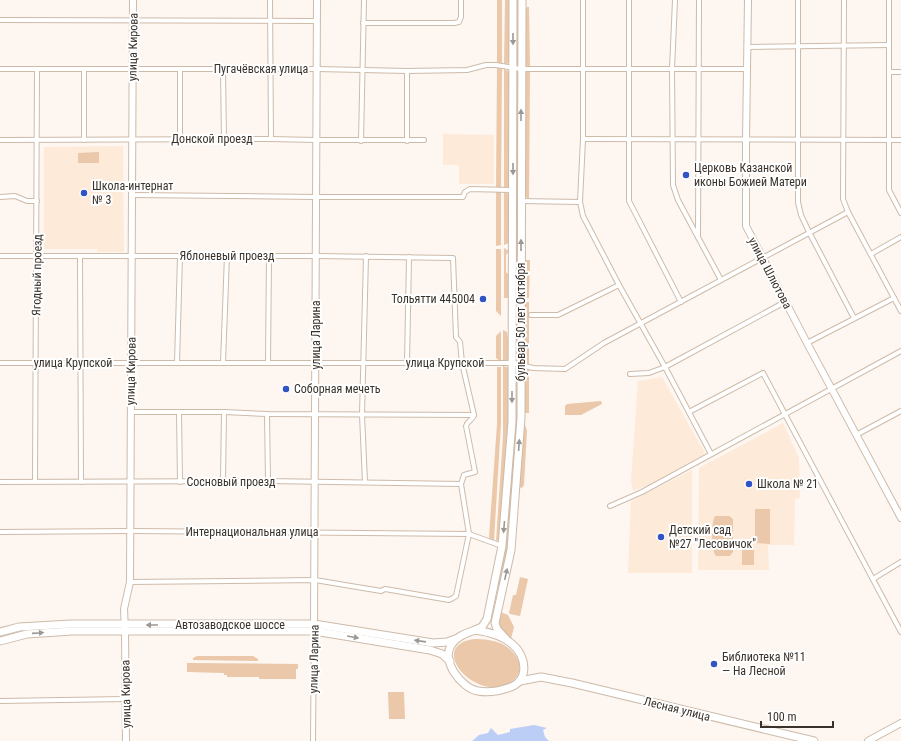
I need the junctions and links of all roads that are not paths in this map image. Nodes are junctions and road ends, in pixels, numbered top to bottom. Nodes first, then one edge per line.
1 (133, 0) edge
2 (270, 0) edge
3 (317, 0) edge
4 (364, 0) edge
5 (461, 0) edge
6 (513, 0) edge
7 (522, 0) edge
8 (583, 0) edge
9 (629, 0) edge
10 (675, 0) edge
11 (699, 0) edge
12 (748, 0) edge
13 (798, 0) edge
14 (844, 0) edge
15 (889, 0) edge
16 (0, 20) edge
17 (133, 20) junction
18 (269, 21) junction
19 (317, 21) junction
20 (363, 23) junction
21 (889, 45) junction
22 (747, 47) junction
23 (798, 47) junction
24 (844, 47) junction
25 (512, 68) junction
26 (0, 69) edge
27 (37, 69) junction
28 (84, 69) junction
29 (132, 69) junction
30 (180, 69) junction
31 (317, 69) junction
32 (522, 69) junction
33 (582, 69) junction
34 (629, 69) junction
35 (672, 69) junction
36 (699, 69) junction
37 (747, 69) junction
38 (223, 70) junction
39 (270, 70) junction
40 (363, 70) junction
41 (407, 71) junction
42 (889, 72) junction
43 (901, 72) edge
44 (180, 139) junction
45 (271, 139) junction
46 (583, 139) junction
47 (0, 140) edge
48 (84, 140) junction
49 (132, 140) junction
50 (224, 140) junction
51 (316, 140) junction
52 (361, 140) junction
53 (424, 140) dead end
54 (628, 140) junction
55 (672, 140) junction
56 (699, 140) junction
57 (746, 140) junction
58 (799, 140) junction
59 (844, 140) junction
60 (888, 140) junction
61 (901, 140) edge
62 (38, 141) junction
63 (407, 141) junction
64 (513, 190) junction
65 (133, 195) junction
66 (0, 197) edge
67 (316, 197) junction
68 (38, 201) junction
69 (521, 201) junction
70 (580, 202) junction
71 (848, 212) junction
72 (901, 213) edge
73 (809, 232) junction
74 (901, 237) edge
75 (698, 238) junction
76 (871, 254) junction
77 (227, 255) junction
78 (269, 255) junction
79 (0, 256) edge
80 (37, 256) junction
81 (80, 256) junction
82 (133, 256) junction
83 (180, 256) junction
84 (316, 256) junction
85 (366, 256) junction
86 (409, 257) junction
87 (762, 257) junction
88 (721, 280) junction
89 (619, 285) junction
90 (894, 298) junction
91 (681, 302) junction
92 (785, 302) junction
93 (901, 311) edge
94 (531, 315) dead end
95 (854, 318) junction
96 (640, 324) junction
97 (807, 343) junction
98 (901, 351) edge
99 (0, 363) edge
100 (36, 363) junction
101 (81, 363) junction
102 (131, 363) junction
103 (177, 363) junction
104 (223, 363) junction
105 (268, 363) junction
106 (315, 363) junction
107 (363, 363) junction
108 (407, 363) junction
109 (462, 363) junction
110 (512, 363) junction
111 (521, 365) junction
112 (665, 367) junction
113 (630, 374) dead end
114 (832, 389) junction
115 (901, 411) edge
116 (131, 412) junction
117 (180, 412) junction
118 (224, 412) junction
119 (689, 412) junction
120 (267, 414) junction
121 (315, 414) junction
122 (362, 414) junction
123 (474, 415) junction
124 (786, 415) junction
125 (856, 435) junction
126 (711, 454) junction
127 (35, 481) junction
128 (268, 481) junction
129 (0, 482) edge
130 (81, 482) junction
131 (131, 482) junction
132 (180, 482) junction
133 (224, 482) junction
134 (315, 482) junction
135 (365, 482) junction
136 (462, 484) junction
137 (610, 506) dead end
138 (901, 518) edge
139 (130, 531) junction
140 (0, 532) edge
141 (315, 532) junction
142 (469, 534) junction
143 (502, 546) junction
144 (901, 562) edge
145 (873, 579) junction
146 (315, 580) junction
147 (130, 582) junction
148 (125, 628) junction
149 (314, 628) junction
150 (475, 630) junction
151 (0, 632) edge
152 (901, 632) edge
153 (458, 638) junction
154 (506, 639) junction
155 (0, 641) edge
156 (450, 661) junction
157 (524, 666) junction
158 (541, 677) junction
159 (520, 681) junction
160 (126, 699) junction
161 (0, 701) edge
162 (901, 723) edge
163 (126, 741) edge
164 (313, 741) edge
165 (814, 741) edge
166 (868, 741) edge

1 - 17 street, улица Кирова
2 - 18 street
3 - 19 street, улица Ларина
4 - 20 street
5 - 20 street
6 -> 25 main road, бульвар 50 лет Октября
7 - 32 main road, бульвар 50 лет Октября
8 - 33 street
9 - 34 street
10 - 35 street
11 - 36 street
12 - 22 street, улица Шлютова
13 - 23 street
14 - 24 street
15 - 21 street
16 - 17 street
17 - 18 street
17 - 29 street, улица Кирова
18 - 19 street
18 - 39 street
19 - 31 street, улица Ларина
20 - 40 street
21 - 24 street
21 - 42 street
22 - 23 street
22 - 37 street, улица Шлютова
23 - 24 street
23 - 58 street
24 - 59 street
25 - 32 street, Пугачёвская улица
25 - 41 street, Пугачёвская улица
25 -> 64 main road, бульвар 50 лет Октября
26 - 27 street, Пугачёвская улица
27 - 28 street, Пугачёвская улица
27 - 62 street, Ягодный проезд
28 - 29 street, Пугачёвская улица
28 - 48 street
29 - 30 street, Пугачёвская улица
29 - 49 street, улица Кирова
30 - 38 street, Пугачёвская улица
30 - 44 street
31 - 39 street, Пугачёвская улица
31 - 40 street, Пугачёвская улица
31 - 51 street, улица Ларина
32 - 33 street, Пугачёвская улица
69 -> 32 main road, бульвар 50 лет Октября
33 - 34 street, Пугачёвская улица
33 - 46 street
34 - 35 street, Пугачёвская улица
34 - 54 street
35 - 36 street, Пугачёвская улица
35 - 55 street
36 - 37 street, Пугачёвская улица
36 - 56 street
37 - 57 street, улица Шлютова
38 - 39 street, Пугачёвская улица
38 - 50 street
39 - 45 street
40 - 41 street, Пугачёвская улица
40 - 52 street
41 - 63 street
42 - 43 street
42 - 60 street
44 - 49 street, Донской проезд
44 - 50 street, Донской проезд
45 - 50 street, Донской проезд
45 - 51 street, Донской проезд
46 - 54 street
46 - 70 street
47 - 62 street, Донской проезд
48 - 49 street, Донской проезд
48 - 62 street, Донской проезд
49 - 65 street, улица Кирова
51 - 52 street, Донской проезд
51 - 67 street, улица Ларина
52 - 63 street, Донской проезд
53 - 63 street, Донской проезд
54 - 55 street
54 - 91 street
55 - 56 street
55 - 75 street
56 - 57 street
56 - 75 street
57 - 58 street
57 - 87 street, улица Шлютова
58 - 59 street
58 - 73 street
59 - 60 street
59 - 71 street
60 - 61 street
60 - 72 street
62 - 68 street, Ягодный проезд
64 - 67 street
64 - 110 main road, бульвар 50 лет Октября
65 - 67 street
65 - 82 street, улица Кирова
66 - 68 street
67 - 84 street, улица Ларина
68 - 80 street, Ягодный проезд
69 - 70 street
111 -> 69 main road, бульвар 50 лет Октября
70 - 89 street
71 - 73 street, улица Крупской
71 - 76 street
73 - 87 street, улица Крупской
73 - 95 street
74 - 76 street
75 - 88 street
76 - 90 street
77 - 78 street, Яблоневый проезд
77 - 83 street, Яблоневый проезд
77 - 104 street
78 - 84 street, Яблоневый проезд
78 - 105 street
79 - 80 street, Яблоневый проезд
80 - 81 street, Яблоневый проезд
80 - 100 street, Ягодный проезд
81 - 82 street, Яблоневый проезд
81 - 101 street
82 - 83 street, Яблоневый проезд
82 - 102 street, улица Кирова
83 - 103 street
84 - 85 street, Яблоневый проезд
84 - 106 street, улица Ларина
85 - 86 street, Яблоневый проезд
85 - 107 street
86 - 108 street
86 - 109 street, Яблоневый проезд
87 - 88 street, улица Крупской
87 - 92 street, улица Шлютова
88 - 91 street, улица Крупской
89 - 94 street
89 - 96 street
90 - 93 street
90 - 95 street
91 - 96 street, улица Крупской
92 - 97 street, улица Шлютова
92 - 112 street
95 - 97 street
96 - 111 street, улица Крупской
96 - 112 street
97 - 114 street, улица Шлютова
98 - 114 street
99 - 100 street, улица Крупской
100 - 101 street, улица Крупской
100 - 127 street, Ягодный проезд
101 - 102 street, улица Крупской
101 - 130 street
102 - 103 street, улица Крупской
102 - 116 street, улица Кирова
103 - 104 street, улица Крупской
104 - 105 street, улица Крупской
105 - 106 street, улица Крупской
106 - 107 street, улица Крупской
106 - 121 street, улица Ларина
107 - 108 street, улица Крупской
107 - 122 street
108 - 109 street, улица Крупской
109 - 110 street, улица Крупской
109 - 123 street
110 - 111 street, улица Крупской
110 -> 143 main road, бульвар 50 лет Октября
154 -> 111 main road, бульвар 50 лет Октября
112 - 113 street
112 - 119 street
114 - 124 street
114 - 125 street, улица Шлютова
115 - 125 street
116 - 117 street
116 - 131 street, улица Кирова
117 - 118 street
117 - 132 street
118 - 120 street
118 - 133 street
119 - 124 street
119 - 126 street
120 - 121 street
120 - 128 street
121 - 122 street
121 - 134 street, улица Ларина
122 - 123 street
122 - 135 street
123 - 136 street
124 - 126 street
124 - 145 street
125 - 138 street, улица Шлютова
126 - 137 street
127 - 129 street, Сосновый проезд
127 - 130 street, Сосновый проезд
128 - 133 street, Сосновый проезд
128 - 134 street, Сосновый проезд
130 - 131 street, Сосновый проезд
131 - 132 street, Сосновый проезд
131 - 139 street, улица Кирова
132 - 133 street, Сосновый проезд
134 - 135 street, Сосновый проезд
134 - 141 street, улица Ларина
135 - 136 street, Сосновый проезд
136 - 142 street
139 - 140 street, Интернациональная улица
139 - 141 street, Интернациональная улица
139 - 147 street, улица Кирова
141 - 142 street, Интернациональная улица
141 - 146 street, улица Ларина
142 - 143 street, Интернациональная улица
142 - 146 street
143 - 150 main road, бульвар 50 лет Октября
144 - 145 street
145 - 152 street
146 - 147 street
146 - 149 street, улица Ларина
147 - 148 street, улица Кирова
148 - 149 main road, Автозаводское шоссе
148 - 151 main road, Автозаводское шоссе
155 -> 148 main road, Автозаводское шоссе
148 - 160 street, улица Кирова
153 -> 149 main road, Автозаводское шоссе
149 -> 156 main road, Автозаводское шоссе
149 - 164 street, улица Ларина
150 - 153 main road
150 - 154 main road
153 - 156 main road
154 - 157 main road
156 - 159 main road
157 - 158 main road, Лесная улица
157 - 159 main road
158 - 159 main road, Лесная улица
158 - 165 main road, Лесная улица
160 - 161 street
160 - 163 street, улица Кирова
162 - 166 street

